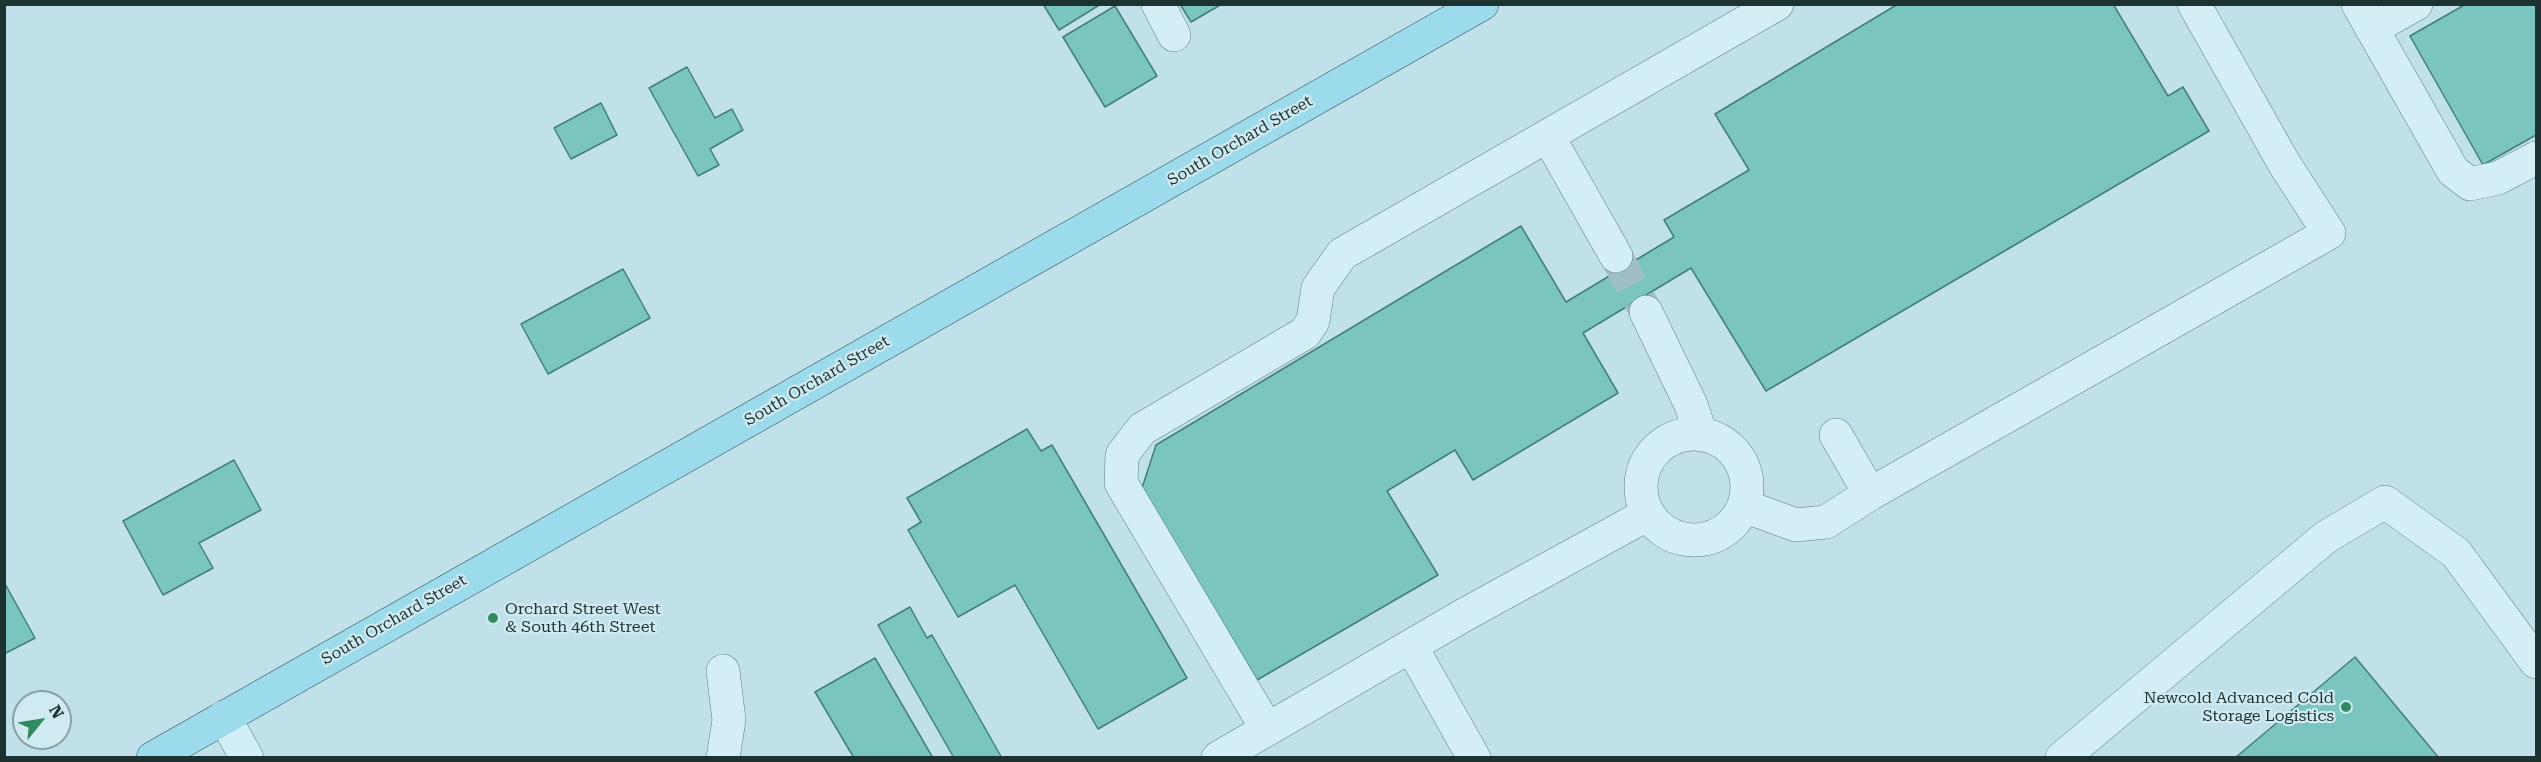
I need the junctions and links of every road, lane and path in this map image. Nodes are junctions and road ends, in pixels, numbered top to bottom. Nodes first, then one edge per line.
1 (1158, 4) edge
2 (1482, 4) edge
3 (1777, 4) edge
4 (2194, 4) edge
5 (2416, 4) edge
6 (2365, 17) edge
7 (1174, 35) dead end
8 (1548, 136) junction
9 (2536, 158) edge
10 (1616, 256) tunnel mouth
11 (1646, 312) tunnel mouth
12 (1701, 434) junction
13 (1836, 435) dead end
14 (1870, 494) junction
15 (1744, 506) junction
16 (1648, 514) junction
17 (1412, 646) junction
18 (2536, 662) edge
19 (723, 671) dead end
20 (224, 717) junction
21 (1267, 729) junction
22 (153, 758) edge
23 (247, 758) edge
24 (723, 758) edge
25 (1218, 758) edge
26 (1474, 758) edge
27 (2062, 758) edge

1 - 7 street
2 - 20 main road, South Orchard Street
3 - 8 street
4 - 14 street
5 - 6 street
6 - 9 street
8 - 10 street
8 - 21 street
11 - 12 street
12 - 15 street
12 - 16 street
13 - 14 street
14 - 15 street
15 - 16 street
16 - 17 street
17 - 21 street
17 - 26 street
18 - 27 street
19 - 24 street
20 - 22 main road, South Orchard Street
20 - 23 street
21 - 25 street

